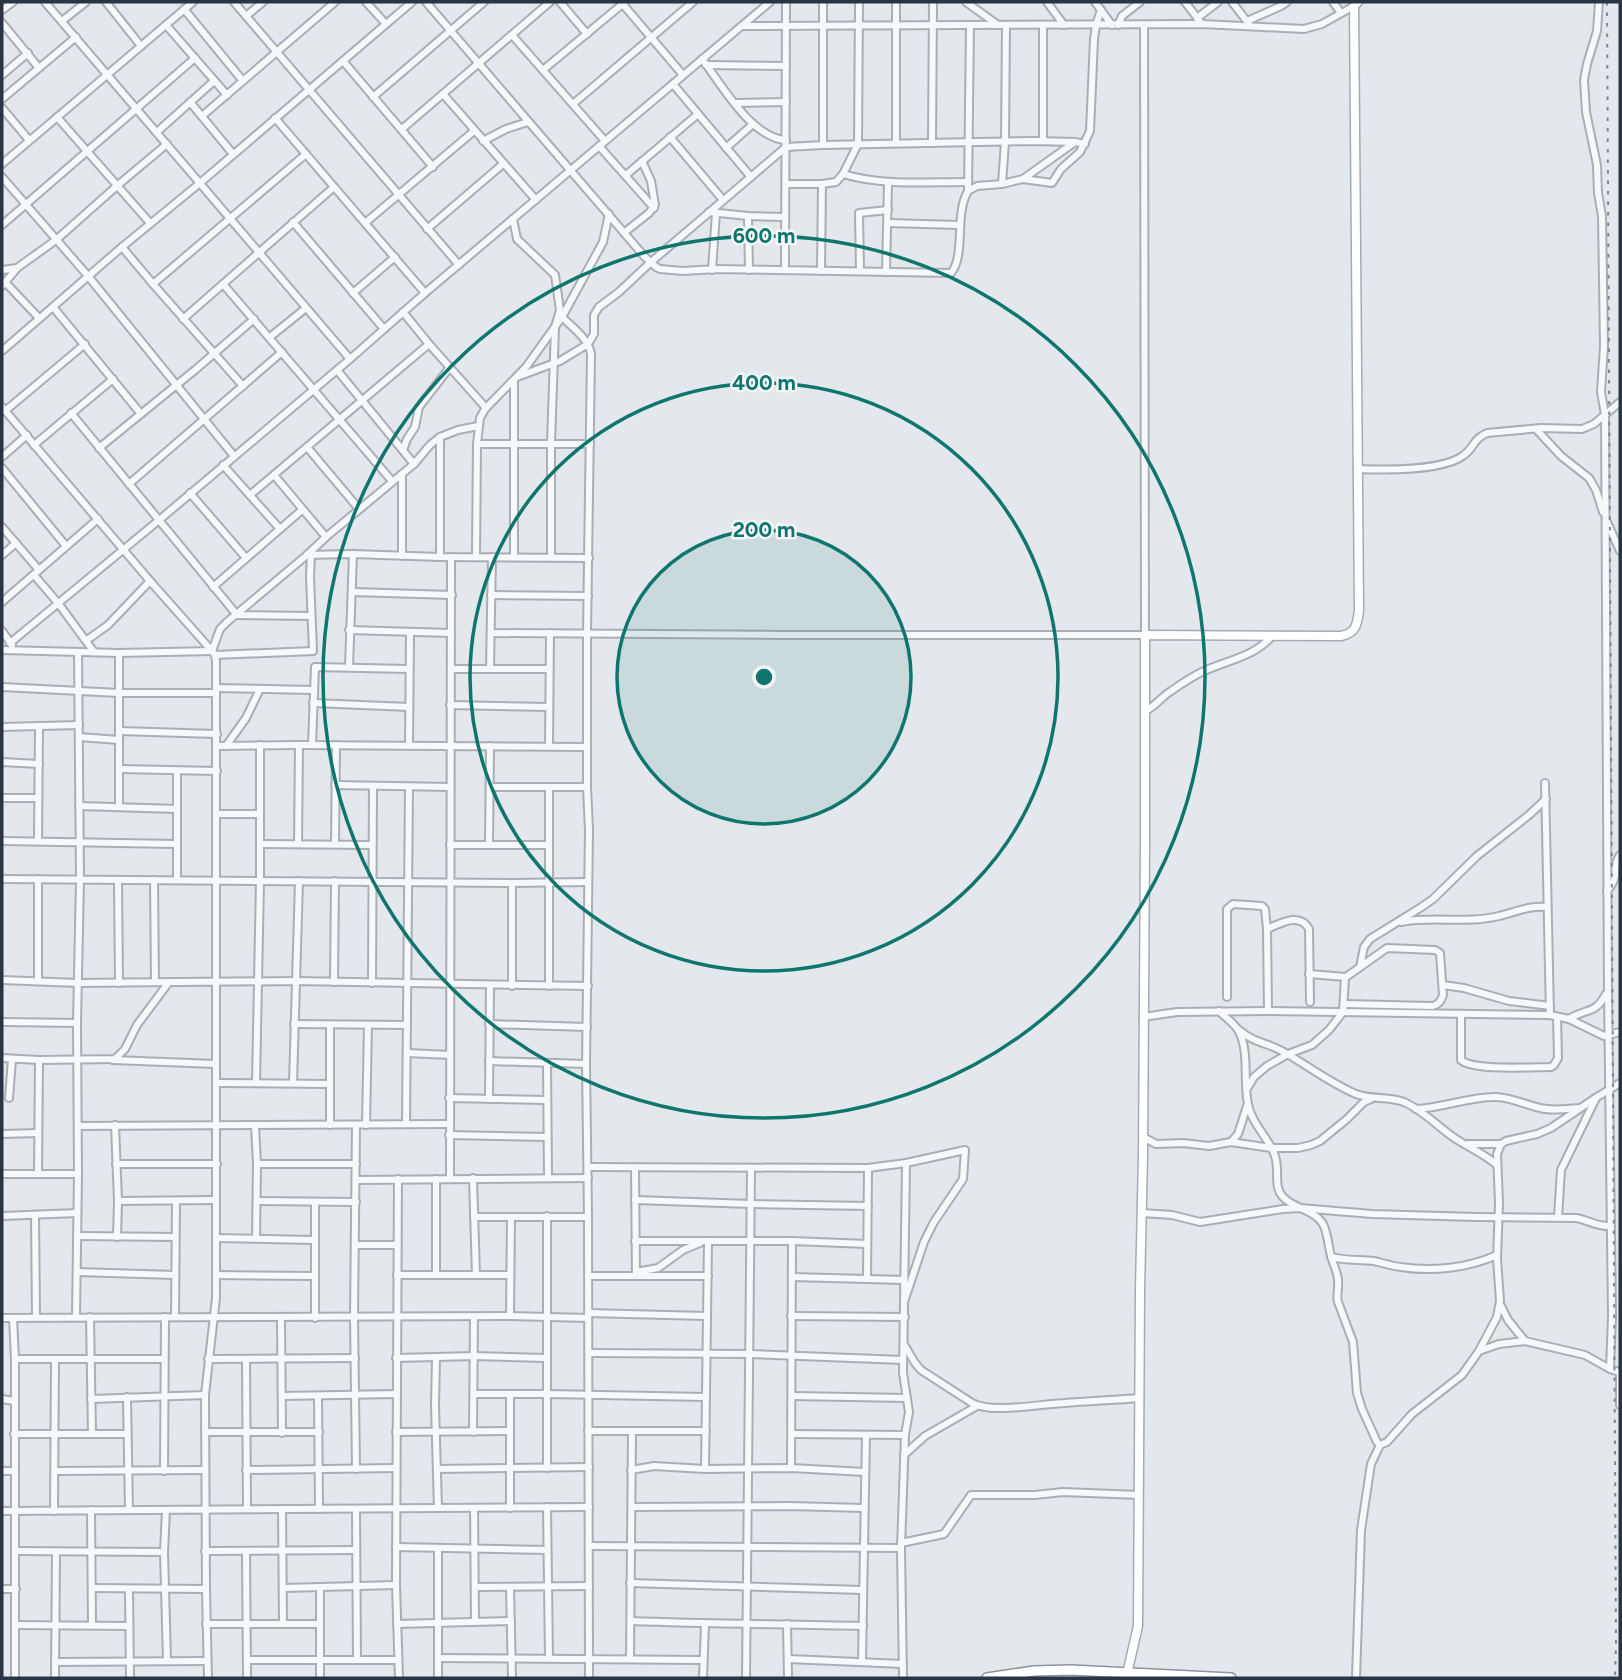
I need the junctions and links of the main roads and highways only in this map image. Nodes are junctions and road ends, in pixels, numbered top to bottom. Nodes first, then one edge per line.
1 (1356, 4) edge
2 (1127, 1674) junction
3 (1144, 1676) edge
4 (1166, 1677) edge
5 (987, 1678) edge
6 (1231, 1678) edge

1 - 2 main road
2 - 3 highway
2 - 5 highway
3 - 4 highway
4 - 6 highway

